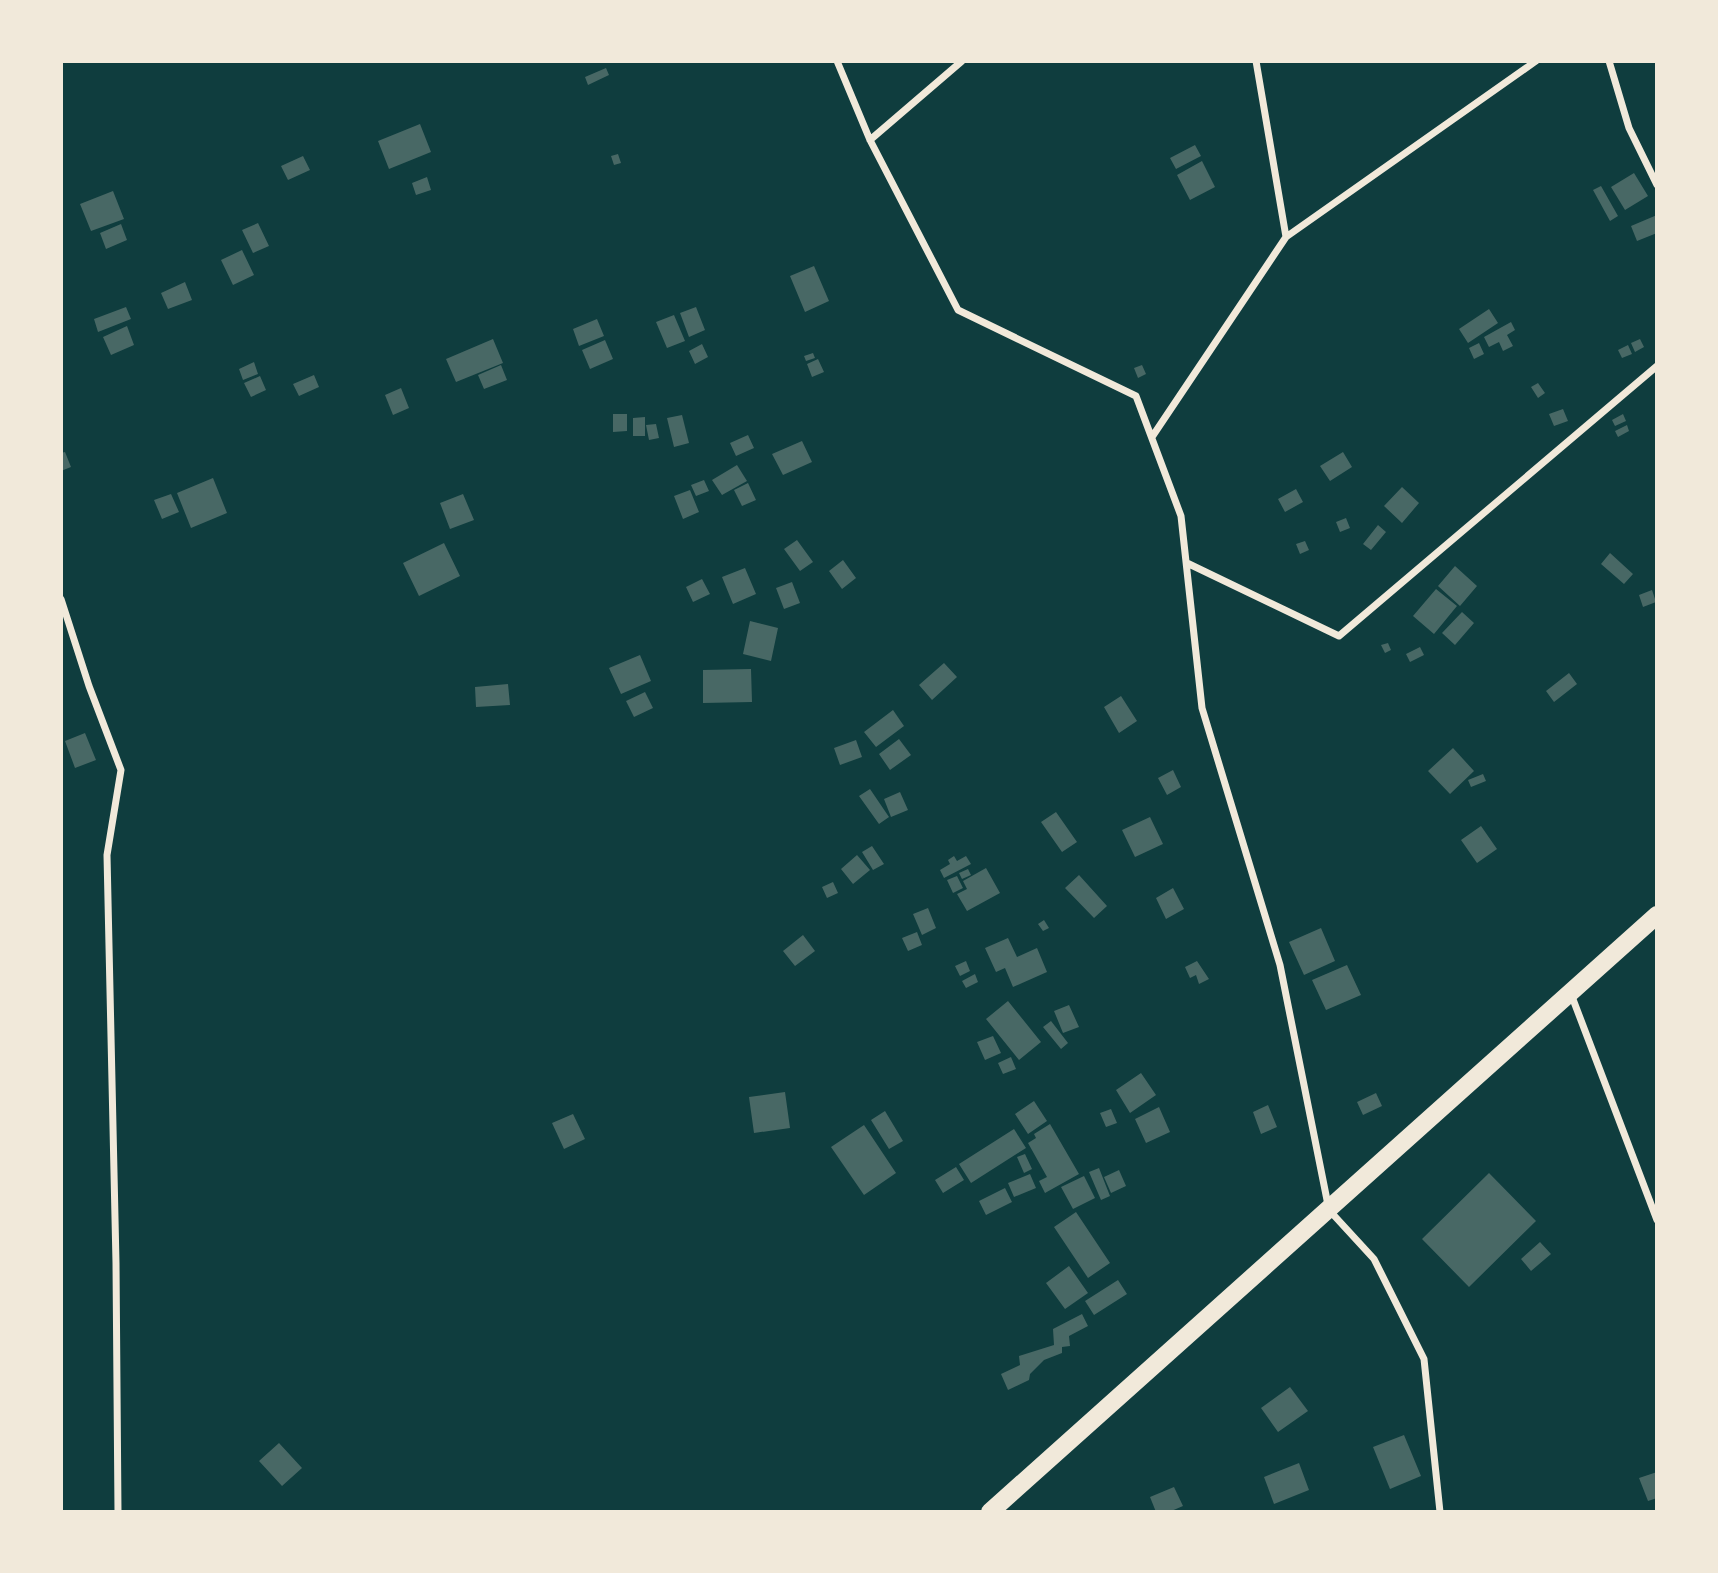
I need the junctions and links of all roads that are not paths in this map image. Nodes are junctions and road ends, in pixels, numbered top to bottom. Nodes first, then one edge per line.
1 (837, 61) edge
2 (962, 61) edge
3 (1256, 61) edge
4 (1536, 61) edge
5 (1609, 61) edge
6 (870, 140) junction
7 (1657, 185) edge
8 (1286, 237) junction
9 (1657, 366) edge
10 (1152, 437) junction
11 (1187, 563) junction
12 (61, 599) edge
13 (1657, 915) edge
14 (1571, 993) junction
15 (1329, 1210) junction
16 (1657, 1220) edge
17 (118, 1512) edge
18 (990, 1512) edge
19 (1440, 1512) edge

1 - 6 street
2 - 6 street
3 - 8 street
4 - 8 street
5 - 7 street
6 - 10 street
8 - 10 street
9 - 11 street
10 - 11 street
11 - 15 street
12 - 17 street
13 - 14 main road
14 - 15 main road
14 - 16 street
15 - 18 main road
15 - 19 street

